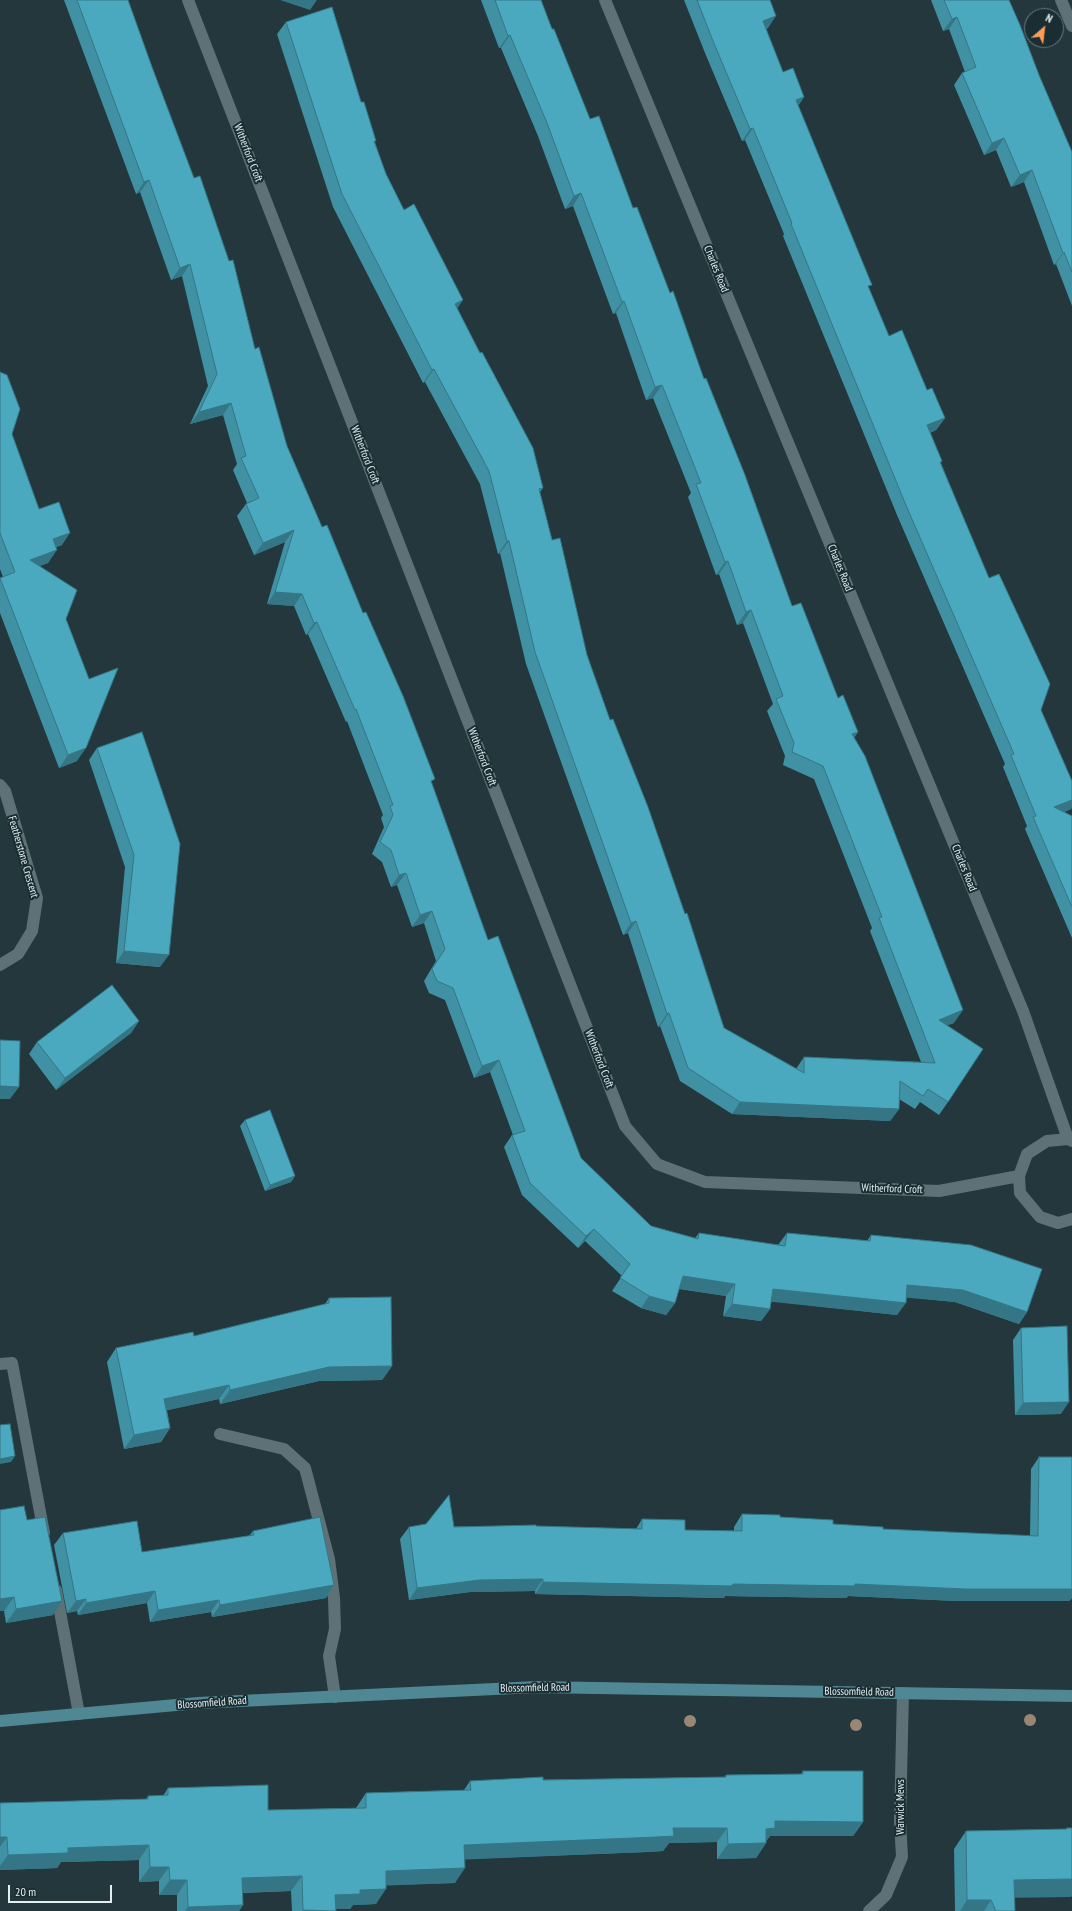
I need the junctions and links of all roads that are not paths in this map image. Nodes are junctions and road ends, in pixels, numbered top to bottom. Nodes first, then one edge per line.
1 (188, 0) edge
2 (605, 0) edge
3 (1061, 0) edge
4 (1072, 26) edge
5 (0, 785) edge
6 (0, 965) edge
7 (1070, 1140) edge
8 (1018, 1176) junction
9 (1072, 1219) edge
10 (0, 1364) edge
11 (220, 1434) dead end
12 (46, 1542) edge
13 (54, 1581) edge
14 (903, 1693) junction
15 (1072, 1696) edge
16 (335, 1697) junction
17 (80, 1714) junction
18 (0, 1721) edge
19 (869, 1911) edge

1 - 8 street, Witherford Croft
2 - 7 street, Charles Road
3 - 4 street
5 - 6 street, Featherstone Crescent
7 - 8 street, Charles Road
8 - 9 street
10 - 12 street
11 - 16 street
13 - 17 street
14 - 15 main road, Blossomfield Road
14 - 16 main road, Blossomfield Road
14 - 19 street, Warwick Mews
16 - 17 main road, Blossomfield Road
17 - 18 main road, Blossomfield Road

